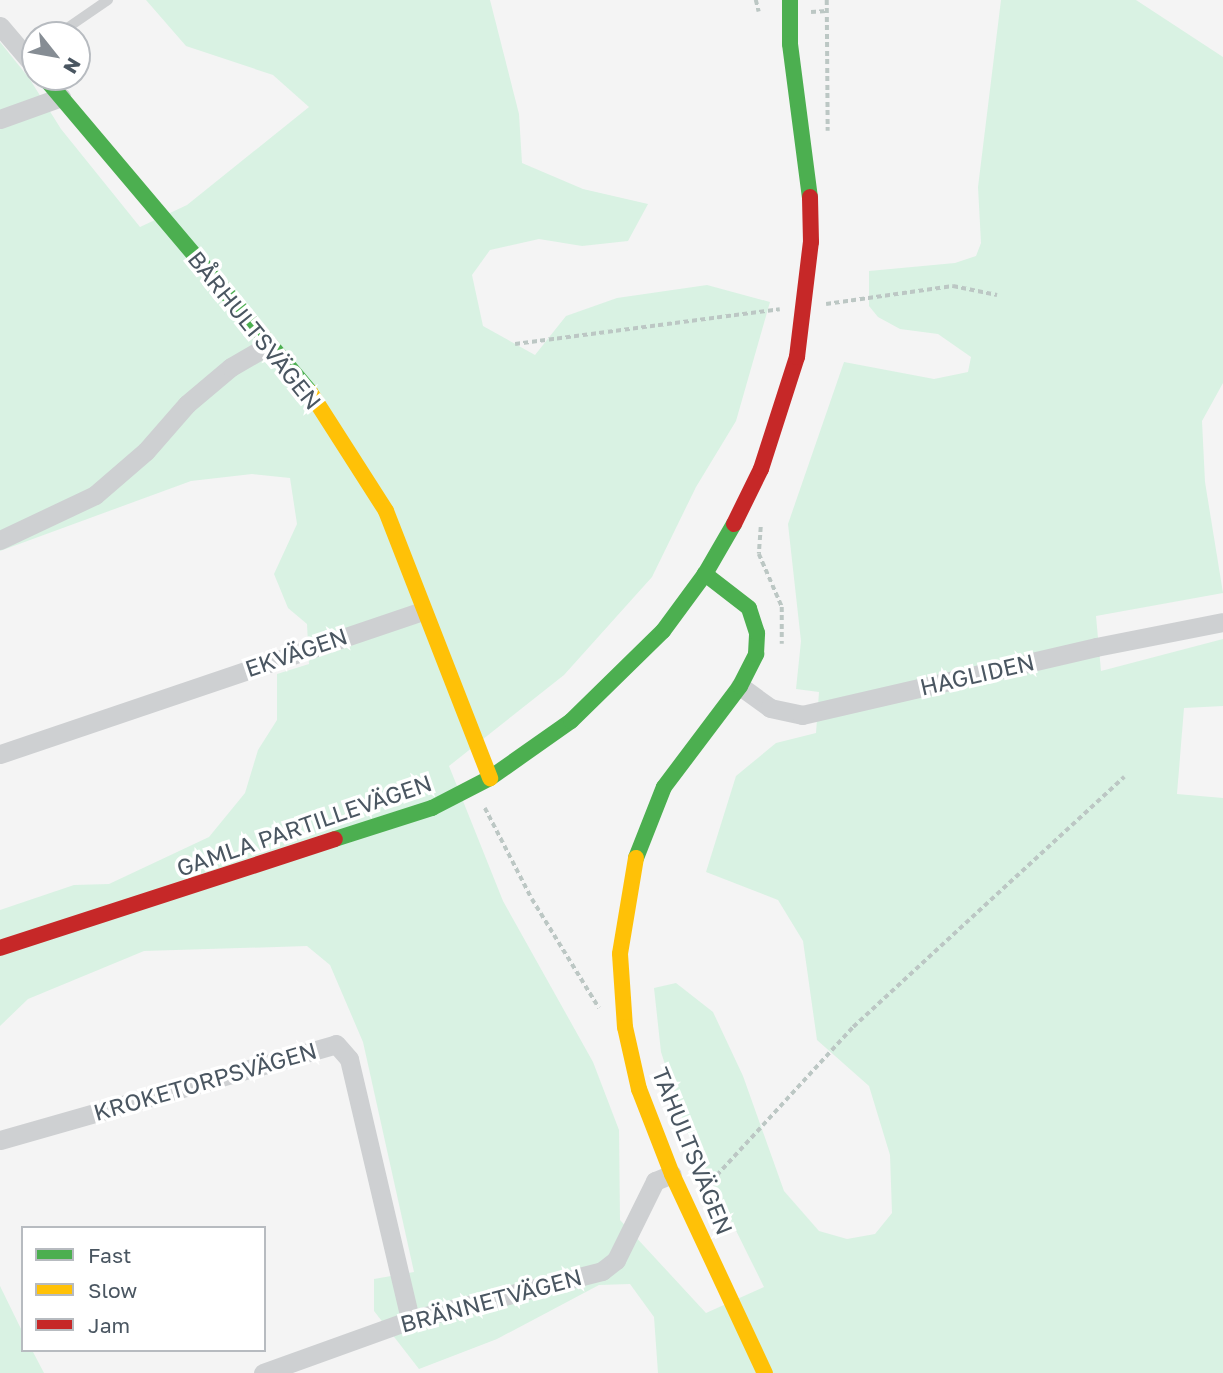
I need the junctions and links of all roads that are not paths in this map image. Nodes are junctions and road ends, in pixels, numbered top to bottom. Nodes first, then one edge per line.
1 (108, 0) edge
2 (775, 0) edge
3 (790, 0) edge
4 (77, 21) edge
5 (0, 26) edge
6 (790, 44) junction
7 (21, 47) edge
8 (56, 91) edge
9 (61, 97) junction
10 (0, 118) edge
11 (269, 345) junction
12 (0, 540) edge
13 (705, 574) junction
14 (422, 611) junction
15 (1223, 622) edge
16 (740, 686) junction
17 (0, 754) edge
18 (490, 778) junction
19 (0, 948) edge
20 (0, 1140) edge
21 (672, 1174) junction
22 (410, 1320) junction
23 (263, 1373) edge
24 (765, 1373) edge

1 - 4 lane
2 - 6 street, GAMLA PARTILLEVÄGEN
3 - 6 street, GAMLA PARTILLEVÄGEN
5 - 7 street
6 - 13 street, GAMLA PARTILLEVÄGEN
8 - 9 street, BÅRHULTSVÄGEN
9 - 10 street
9 - 11 street, BÅRHULTSVÄGEN
11 - 12 street
11 - 14 street, BÅRHULTSVÄGEN
13 - 16 street, TAHULTSVÄGEN
13 - 18 street, GAMLA PARTILLEVÄGEN
14 - 17 street, EKVÄGEN
14 - 18 street
15 - 16 street, HAGLIDEN
16 - 21 street, TAHULTSVÄGEN
18 - 19 street, GAMLA PARTILLEVÄGEN
20 - 22 street, KROKETORPSVÄGEN
21 - 22 street, BRÄNNETVÄGEN
21 - 24 street, TAHULTSVÄGEN
22 - 23 street, BRÄNNETVÄGEN

